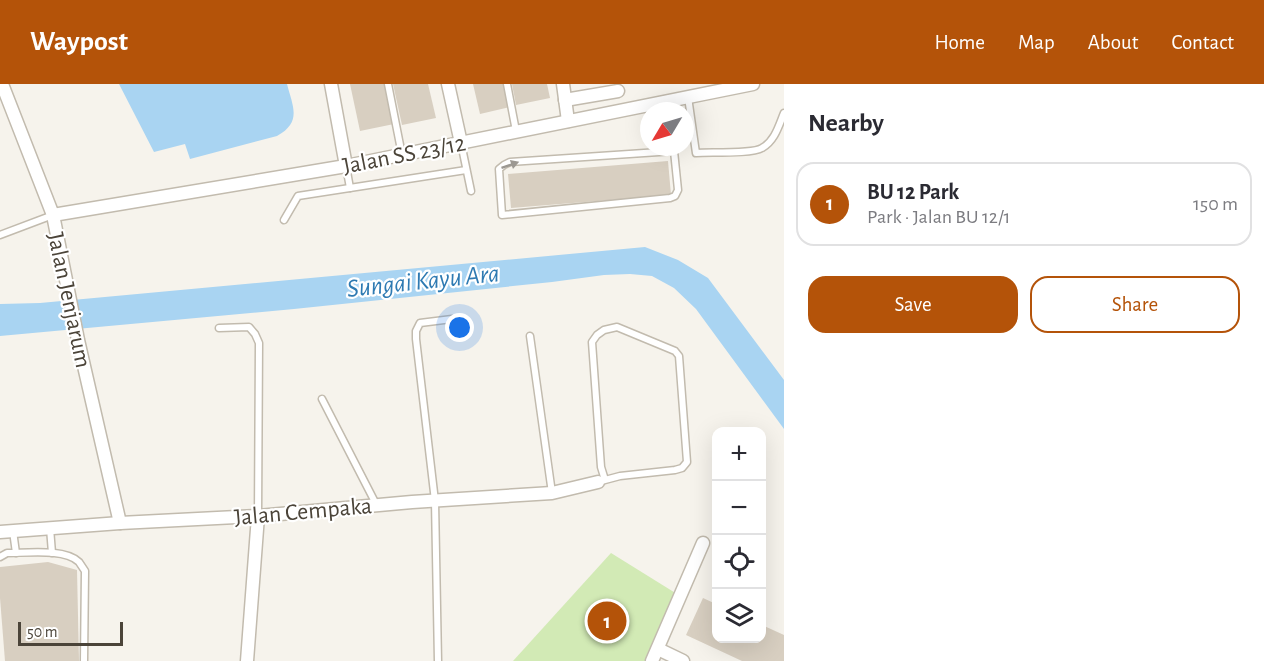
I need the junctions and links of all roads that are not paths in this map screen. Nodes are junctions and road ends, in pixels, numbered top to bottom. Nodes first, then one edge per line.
1 (3, 84) edge
2 (331, 84) edge
3 (388, 84) edge
4 (448, 84) edge
5 (507, 84) edge
6 (563, 84) edge
7 (753, 84) edge
8 (738, 86) edge
9 (619, 88) edge
10 (688, 97) junction
11 (565, 100) junction
12 (676, 102) edge
13 (640, 108) edge
14 (614, 111) junction
15 (784, 112) edge
16 (568, 121) junction
17 (516, 132) junction
18 (461, 143) junction
19 (674, 149) edge
20 (402, 155) junction
21 (346, 166) junction
22 (466, 170) junction
23 (350, 188) junction
24 (471, 191) dead end
25 (53, 215) junction
26 (284, 220) dead end
27 (0, 235) edge
28 (452, 319) dead end
29 (219, 328) dead end
30 (530, 336) dead end
31 (322, 399) dead end
32 (601, 481) junction
33 (552, 493) junction
34 (435, 501) junction
35 (376, 505) junction
36 (258, 516) junction
37 (120, 523) junction
38 (50, 528) junction
39 (13, 531) junction
40 (0, 532) edge
41 (703, 543) dead end
42 (52, 553) junction
43 (16, 554) junction
44 (0, 557) edge
45 (655, 655) edge
46 (84, 661) edge
47 (247, 661) edge
48 (438, 661) edge
49 (683, 661) edge

1 - 25 street, Jalan Jenjarum
2 - 21 street
3 - 20 lane
4 - 18 street
5 - 17 lane
6 - 11 street
7 - 8 street, Jalan SS 23/12
8 - 10 street, Jalan SS 23/12
9 - 11 street
9 - 14 street
10 - 12 street, Jalan SS 23/12
10 - 15 lane
11 - 16 street
13 - 14 street, Jalan SS 23/12
14 - 16 street, Jalan SS 23/12
16 - 17 street, Jalan SS 23/12
17 - 18 street, Jalan SS 23/12
18 - 20 street, Jalan SS 23/12
18 - 22 lane
19 -> 19 lane
20 - 21 street, Jalan SS 23/12
21 - 23 lane
21 - 25 street, Jalan SS 23/12
22 - 23 lane
22 - 24 lane
23 - 26 lane
25 - 27 lane
25 - 37 street, Jalan Jenjarum
28 - 34 lane
29 - 36 lane
30 - 33 lane
31 - 35 lane
32 - 32 lane, Jalan Cempaka
32 - 33 street, Jalan Cempaka
33 - 34 street, Jalan Cempaka
34 - 35 street, Jalan Cempaka
34 - 48 lane
35 - 36 street, Jalan Cempaka
36 - 37 street, Jalan Cempaka
36 - 47 street
37 - 38 street, Jalan Cempaka
38 - 39 street, Jalan Cempaka
38 - 42 lane
39 - 40 street, Jalan Cempaka
39 - 43 lane
41 - 45 street
42 - 43 lane
42 - 46 lane
43 - 44 lane
45 - 49 street

